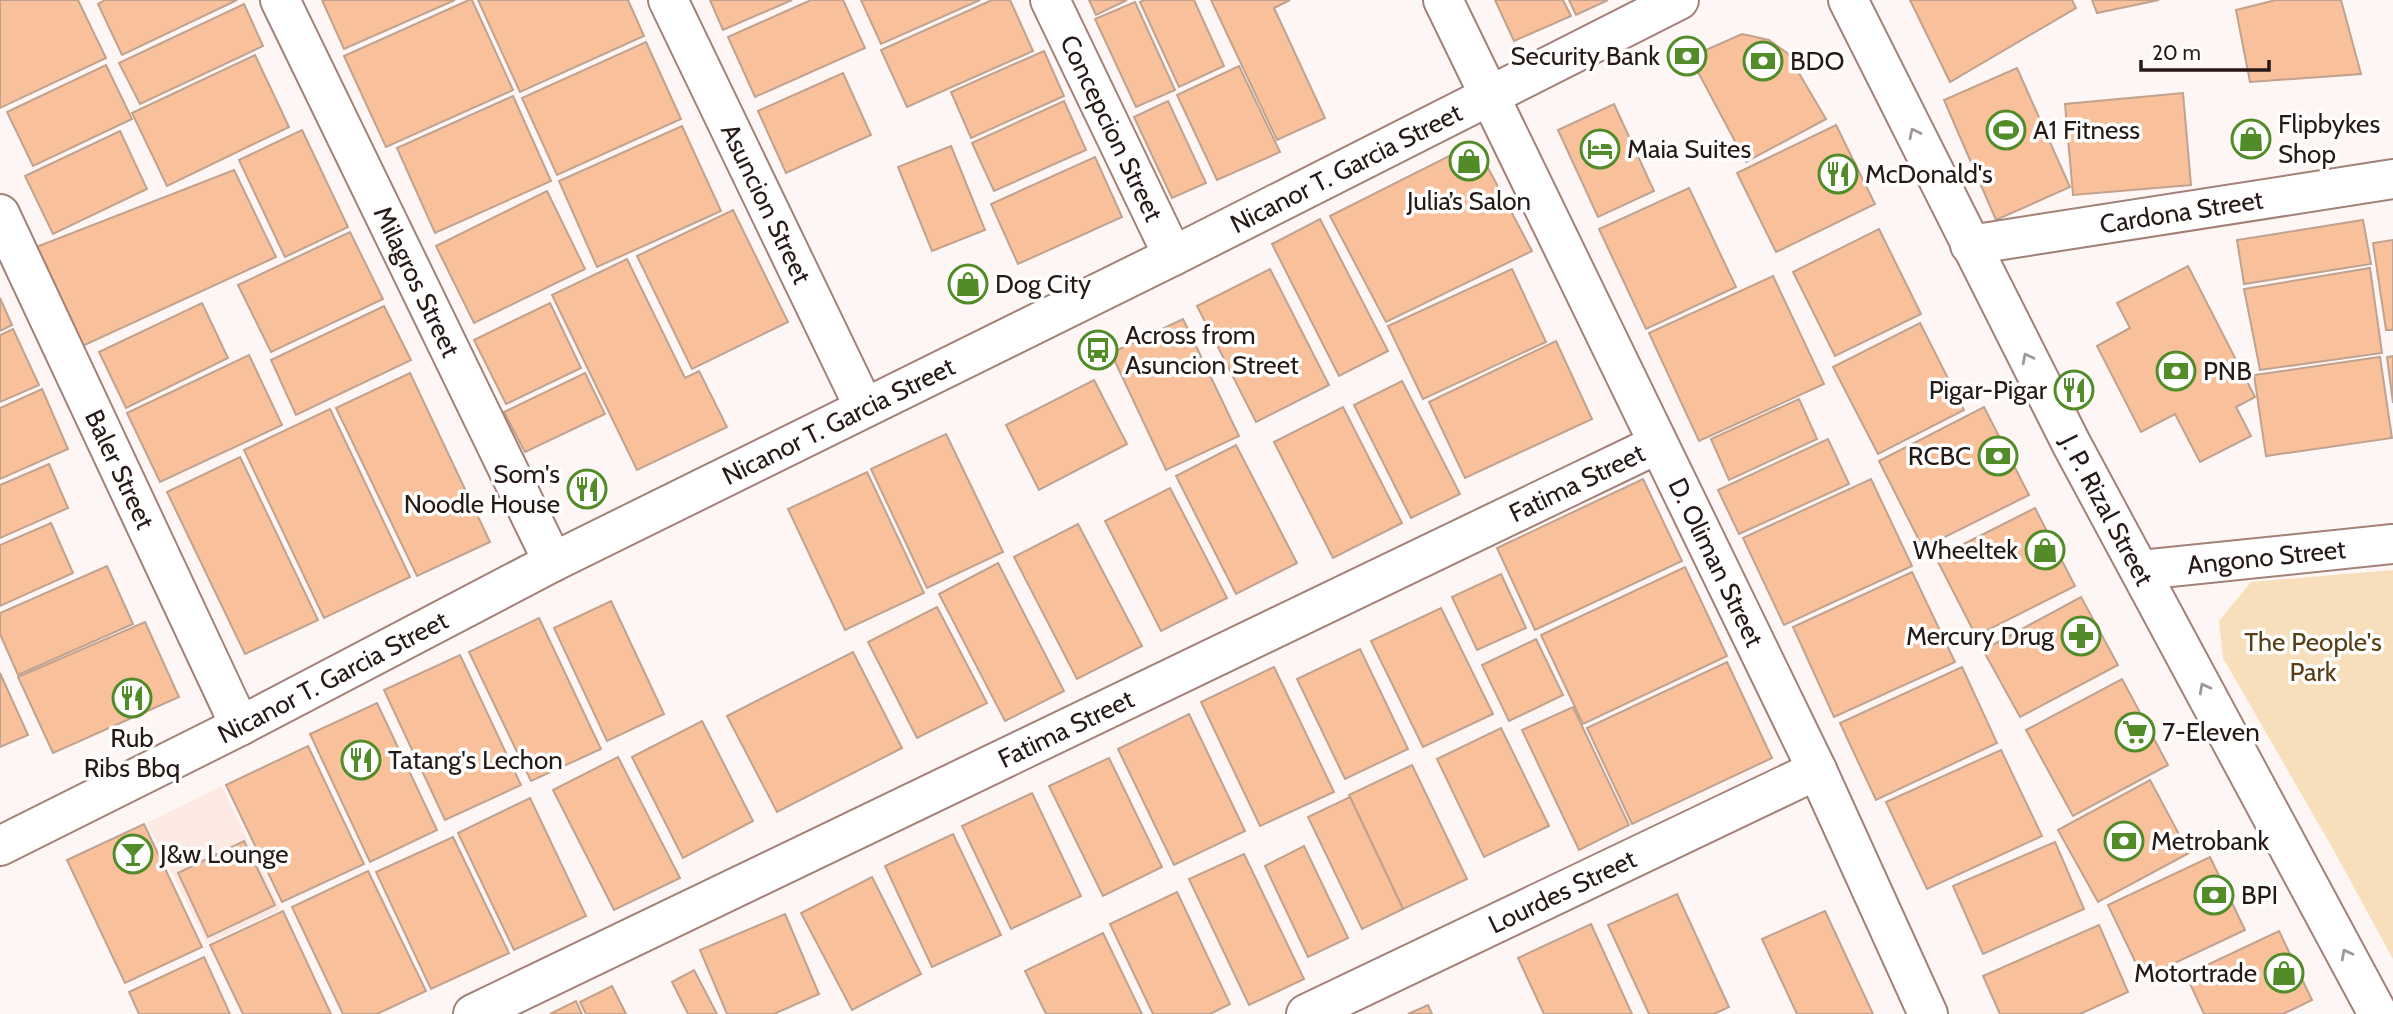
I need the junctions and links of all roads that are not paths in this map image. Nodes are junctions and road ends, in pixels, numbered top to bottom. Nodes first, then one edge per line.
1 (280, 0) edge
2 (668, 0) edge
3 (1050, 0) edge
4 (1443, 0) edge
5 (1679, 0) edge
6 (1848, 0) edge
7 (1489, 96) junction
8 (2393, 179) edge
9 (0, 214) edge
10 (1970, 246) junction
11 (1173, 257) junction
12 (864, 407) junction
13 (1658, 444) junction
14 (2393, 544) edge
15 (553, 562) junction
16 (2141, 570) junction
17 (240, 726) junction
18 (1817, 770) junction
19 (0, 846) edge
20 (473, 1014) edge
21 (1306, 1014) edge
22 (1928, 1014) edge
23 (2378, 1014) edge

1 - 15 street, Milagros Street
2 - 12 street, Asuncion Street
3 - 11 street, Concepcion Street
4 - 7 street, D. Oliman Street
5 - 7 street, Nicanor T. Garcia Street
10 -> 6 street, J. P. Rizal Street
7 - 11 street, Nicanor T. Garcia Street
7 - 13 street, D. Oliman Street
8 - 10 street, Cardona Street
9 - 17 street, Baler Street
16 -> 10 street, J. P. Rizal Street
11 - 12 street, Nicanor T. Garcia Street
12 - 15 street, Nicanor T. Garcia Street
13 - 18 street, D. Oliman Street
13 - 20 street, Fatima Street
14 - 16 street, Angono Street
15 - 17 street, Nicanor T. Garcia Street
23 -> 16 street, J. P. Rizal Street
17 - 19 street, Nicanor T. Garcia Street
18 - 21 street, Lourdes Street
18 - 22 street, D. Oliman Street

